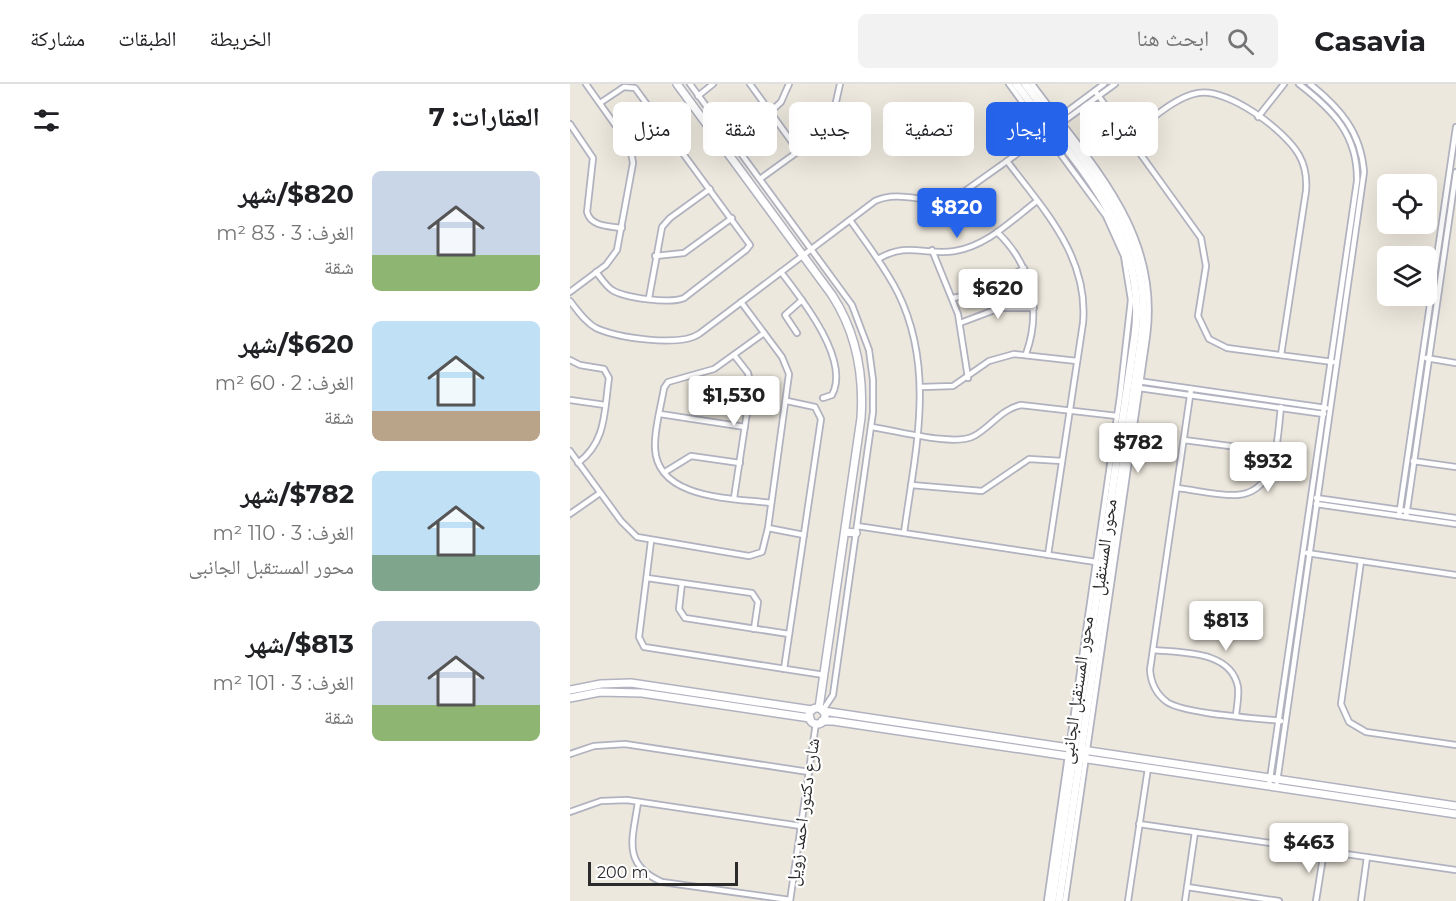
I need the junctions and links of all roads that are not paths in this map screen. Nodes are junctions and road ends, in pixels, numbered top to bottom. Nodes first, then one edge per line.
1 (586, 84) edge
2 (677, 84) edge
3 (690, 84) edge
4 (713, 84) edge
5 (750, 84) edge
6 (789, 84) edge
7 (840, 84) edge
8 (1009, 84) edge
9 (1016, 84) edge
10 (1025, 84) edge
11 (1032, 84) edge
12 (1104, 84) edge
13 (1115, 84) edge
14 (1284, 84) edge
15 (1299, 84) edge
16 (1310, 84) edge
17 (1097, 93) junction
18 (698, 96) junction
19 (763, 102) edge
20 (835, 102) edge
21 (1028, 102) edge
22 (1032, 102) edge
23 (1037, 102) edge
24 (1041, 102) edge
25 (1104, 102) edge
26 (600, 103) junction
27 (777, 106) edge
28 (1068, 115) edge
29 (1158, 116) edge
30 (1258, 117) junction
31 (777, 122) edge
32 (570, 124) edge
33 (1456, 128) edge
34 (789, 138) edge
35 (1068, 144) edge
36 (1068, 148) edge
37 (1068, 151) edge
38 (793, 156) edge
39 (1012, 156) edge
40 (1143, 156) edge
41 (1007, 160) junction
42 (1456, 172) edge
43 (760, 179) junction
44 (710, 189) junction
45 (1037, 201) junction
46 (732, 218) junction
47 (850, 220) junction
48 (622, 228) junction
49 (997, 232) junction
50 (811, 249) junction
51 (932, 250) junction
52 (803, 255) junction
53 (655, 256) junction
54 (878, 259) junction
55 (1024, 268) junction
56 (596, 272) junction
57 (781, 272) junction
58 (570, 292) edge
59 (649, 298) junction
60 (953, 298) junction
61 (802, 300) junction
62 (570, 301) edge
63 (741, 302) junction
64 (1034, 308) junction
65 (960, 323) junction
66 (764, 333) junction
67 (797, 333) dead end
68 (1026, 354) junction
69 (734, 355) junction
70 (1281, 355) junction
71 (1422, 358) junction
72 (1429, 359) junction
73 (570, 360) edge
74 (1077, 362) junction
75 (1331, 362) junction
76 (1338, 363) junction
77 (1456, 363) edge
78 (968, 378) junction
79 (1134, 384) junction
80 (921, 387) junction
81 (1191, 389) junction
82 (1190, 395) junction
83 (1123, 396) junction
84 (823, 398) dead end
85 (570, 400) edge
86 (787, 401) junction
87 (1282, 402) junction
88 (605, 405) junction
89 (1281, 408) junction
90 (1331, 408) junction
91 (1070, 410) junction
92 (1324, 411) junction
93 (660, 414) junction
94 (1330, 415) junction
95 (1117, 416) junction
96 (745, 427) junction
97 (871, 427) junction
98 (918, 434) junction
99 (1184, 440) junction
100 (570, 451) edge
101 (1275, 452) junction
102 (1407, 460) junction
103 (1062, 461) junction
104 (1414, 462) junction
105 (579, 463) junction
106 (740, 463) junction
107 (1456, 467) edge
108 (665, 472) junction
109 (911, 484) junction
110 (1177, 488) junction
111 (600, 493) junction
112 (1311, 497) junction
113 (734, 498) junction
114 (1318, 498) junction
115 (771, 503) junction
116 (1310, 503) junction
117 (1317, 504) junction
118 (1400, 510) junction
119 (1407, 511) junction
120 (570, 514) edge
121 (1399, 516) junction
122 (1406, 517) junction
123 (1456, 518) edge
124 (1456, 524) edge
125 (768, 528) junction
126 (856, 530) junction
127 (845, 532) junction
128 (904, 533) junction
129 (804, 535) junction
130 (651, 541) junction
131 (1303, 552) junction
132 (1310, 553) junction
133 (1048, 555) junction
134 (1362, 561) junction
135 (1096, 562) junction
136 (1456, 575) edge
137 (646, 578) junction
138 (682, 583) junction
139 (754, 629) junction
140 (789, 634) junction
141 (1153, 650) junction
142 (784, 669) junction
143 (824, 675) junction
144 (570, 690) edge
145 (570, 698) edge
146 (818, 714) junction
147 (1236, 715) junction
148 (1279, 721) junction
149 (1286, 722) junction
150 (885, 725) junction
151 (1456, 745) edge
152 (1078, 749) junction
153 (570, 754) edge
154 (1076, 758) junction
155 (1148, 768) junction
156 (809, 772) junction
157 (1274, 778) junction
158 (1272, 787) junction
159 (638, 802) junction
160 (1456, 806) edge
161 (570, 812) edge
162 (1456, 814) edge
163 (1140, 824) junction
164 (801, 826) junction
165 (1195, 832) junction
166 (1324, 850) junction
167 (1367, 857) junction
168 (1456, 870) edge
169 (1187, 887) junction
170 (790, 901) edge
171 (1047, 901) edge
172 (1052, 901) edge
173 (1059, 901) edge
174 (1065, 901) edge
175 (1128, 901) edge
176 (1185, 901) edge
177 (1279, 901) edge
178 (1316, 901) edge
179 (1361, 901) edge

1 - 26 street
2 - 52 street
3 - 18 street, شارع دكتور احمد زويل
4 - 18 street
5 - 19 street
6 - 27 street
7 - 20 street
8 - 21 street, محور المستقبل الجانبى
9 - 22 street, محور المستقبل
10 - 23 street, محور المستقبل
11 - 24 street, محور المستقبل الجانبى
12 - 17 street
13 - 17 street
14 - 30 street
15 - 75 street
16 - 76 street
17 - 25 street
17 - 28 street
18 - 43 street, شارع دكتور احمد زويل
26 - 44 street
26 - 48 street
29 - 30 street
30 - 70 street
31 - 34 street
32 - 48 street
33 - 71 street
35 - 79 street, محور المستقبل الجانبى
36 - 79 street, محور المستقبل
37 - 83 street, محور المستقبل الجانبى
38 - 43 street
39 - 41 street
40 - 70 street
41 - 45 street
41 - 47 street
42 - 72 street
43 - 50 street, شارع دكتور احمد زويل
44 - 46 street
44 - 53 street
45 - 49 street
45 - 74 street
46 - 53 street
46 - 59 street
47 - 50 street
47 - 54 street
48 - 56 street
49 - 51 street
49 - 55 street
50 - 52 street
50 - 97 street, شارع دكتور احمد زويل
51 - 54 street
51 - 60 street
52 - 57 street
52 - 127 street
53 - 59 street
54 - 80 street
55 - 60 street
55 - 64 street
56 - 58 street
56 - 59 street
57 - 61 street
57 - 63 street
60 - 65 street
61 - 67 street
61 - 84 street
62 - 63 street
63 - 66 street
64 - 65 street
64 - 68 street
65 - 78 street
66 - 69 street
66 - 86 street
68 - 74 street
68 - 78 street
69 - 93 street
69 - 96 street
70 - 75 street
71 - 72 street
71 - 102 street
72 - 77 street
72 - 104 street
73 - 88 street
74 - 91 street
75 - 76 street
75 - 92 street
76 - 90 street
78 - 80 street
79 - 81 street
79 - 82 street
79 - 83 street, محور المستقبل
79 - 152 street, محور المستقبل
80 - 98 street
81 - 82 street
81 - 87 street
82 - 89 street
82 - 99 street
83 - 95 street, محور المستقبل الجانبى
83 - 152 street, محور المستقبل
85 - 88 street
86 - 115 street
86 - 129 street
87 - 89 street
87 - 92 street
88 - 105 street
89 - 92 street
89 - 101 street
90 - 92 street
90 - 94 street
91 - 95 street
91 - 98 street
91 - 103 street
92 - 94 street
92 - 112 street
93 - 96 street
93 - 108 street
94 - 114 street
95 - 135 street, محور المستقبل الجانبى
96 - 106 street
97 - 98 street
97 - 126 street, شارع دكتور احمد زويل
98 - 109 street
99 - 101 street
99 - 110 street
100 - 105 street
101 - 110 street
102 - 104 street
102 - 118 street
103 - 109 street
103 - 133 street
104 - 107 street
104 - 119 street
105 - 111 street
106 - 108 street
106 - 113 street
108 - 113 street
109 - 128 street
110 - 141 street
111 - 120 street
111 - 130 street
112 - 114 street
112 - 116 street
113 - 115 street
114 - 117 street
114 - 118 street
115 - 125 street
116 - 117 street
116 - 131 street
117 - 121 street
117 - 132 street
118 - 119 street
118 - 121 street
119 - 122 street
119 - 123 street
121 - 122 street
122 - 124 street
125 - 129 street
125 - 130 street
126 - 127 street
126 - 128 street
126 - 146 street, شارع دكتور احمد زويل
127 - 143 street
128 - 133 street
129 - 140 street
130 - 137 street
131 - 132 street
131 - 148 street
132 - 134 street
132 - 149 street
133 - 135 street
134 - 136 street
134 - 151 street
135 - 152 street, محور المستقبل الجانبى
137 - 138 street
137 - 142 street
138 - 139 street
138 - 139 street
139 - 140 street
140 - 142 street
141 - 147 street
141 - 147 street
142 - 143 street
143 - 146 street
144 - 146 street
145 - 146 street
146 - 150 street
146 - 156 street, شارع دكتور احمد زويل
147 - 148 street
148 - 149 street
148 - 157 street
149 - 157 street
150 - 152 street
150 - 154 street
152 - 154 street, محور المستقبل
152 - 154 street, محور المستقبل الجانبى
152 - 157 street
153 - 156 street
154 - 155 street
154 - 171 street, محور المستقبل الجانبى
154 - 172 street, محور المستقبل
154 - 173 street, محور المستقبل
154 - 174 street, محور المستقبل الجانبى
155 - 158 street
155 - 163 street
156 - 164 street, شارع دكتور احمد زويل
157 - 158 street
157 - 160 street
158 - 162 street
159 - 161 street
159 - 164 street
159 - 170 street
163 - 165 street
163 - 175 street
164 - 170 street, شارع دكتور احمد زويل
165 - 166 street
165 - 169 street
166 - 167 street
166 - 178 street
167 - 168 street
167 - 179 street
169 - 176 street
169 - 177 street

